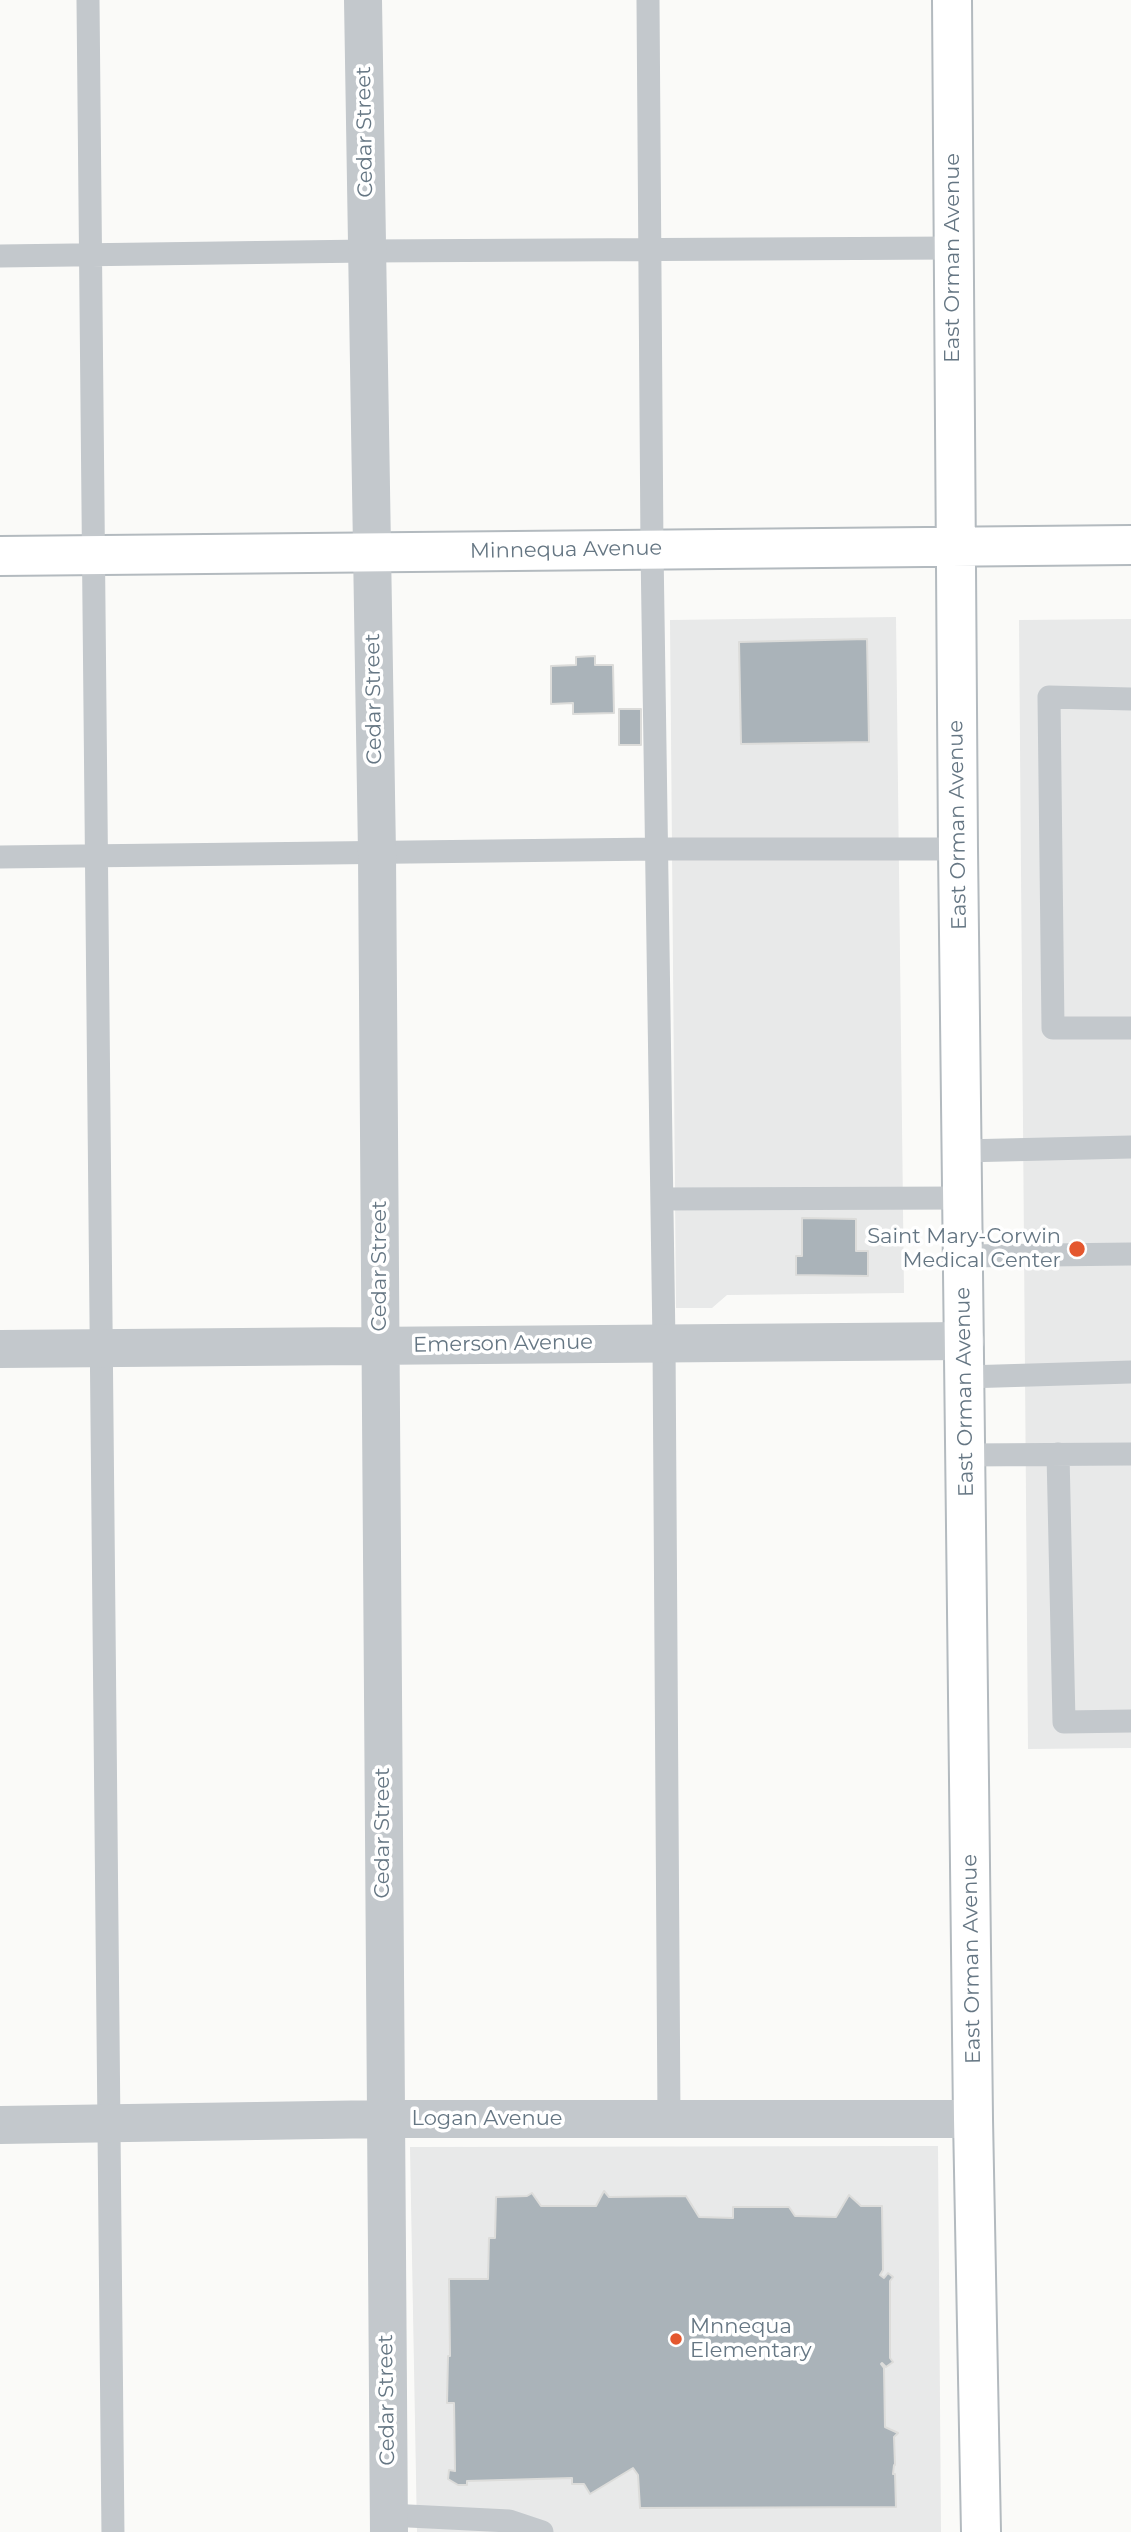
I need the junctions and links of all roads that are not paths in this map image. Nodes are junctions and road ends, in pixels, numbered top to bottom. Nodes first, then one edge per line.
1 (88, 0) edge
2 (363, 0) edge
3 (648, 0) edge
4 (952, 0) edge
5 (953, 248) junction
6 (367, 251) junction
7 (649, 251) junction
8 (92, 254) junction
9 (0, 256) edge
10 (1131, 545) edge
11 (955, 547) junction
12 (652, 549) junction
13 (371, 553) junction
14 (95, 555) junction
15 (0, 556) edge
16 (1131, 698) edge
17 (657, 849) junction
18 (958, 849) junction
19 (377, 853) junction
20 (98, 856) junction
21 (0, 857) edge
22 (1131, 1028) edge
23 (1131, 1147) edge
24 (962, 1151) junction
25 (963, 1198) junction
26 (662, 1199) junction
27 (1131, 1254) edge
28 (964, 1256) junction
29 (664, 1343) junction
30 (380, 1346) junction
31 (100, 1348) junction
32 (0, 1349) edge
33 (965, 1359) junction
34 (1131, 1372) edge
35 (1058, 1454) junction
36 (1131, 1454) edge
37 (966, 1455) junction
38 (1131, 1721) edge
39 (384, 2119) junction
40 (669, 2119) junction
41 (973, 2119) junction
42 (108, 2123) junction
43 (0, 2125) edge
44 (389, 2524) edge
45 (113, 2532) edge
46 (542, 2532) edge
47 (981, 2532) edge

1 - 8 lane
2 - 6 street, Cedar Street
3 - 7 lane
4 - 5 street, East Orman Avenue
5 - 7 lane
5 - 11 street, East Orman Avenue
6 - 7 lane
6 - 8 lane
6 - 13 street, Cedar Street
7 - 12 lane
8 - 9 lane
8 - 14 lane
10 - 11 street, Minnequa Avenue
11 - 12 street, Minnequa Avenue
11 - 18 street, East Orman Avenue
12 - 13 street, Minnequa Avenue
12 - 17 lane
13 - 14 street, Minnequa Avenue
13 - 19 street, Cedar Street
14 - 15 street, Minnequa Avenue
14 - 20 lane
16 - 22 lane
17 - 18 lane
17 - 19 lane
17 - 26 lane
18 - 24 street, East Orman Avenue
19 - 20 lane
19 - 30 street, Cedar Street
20 - 21 lane
20 - 31 lane
23 - 24 lane
24 - 25 street, East Orman Avenue
25 - 26 lane
25 - 28 street, East Orman Avenue
26 - 29 lane
27 - 28 lane
28 - 33 street, East Orman Avenue
29 - 30 street, Emerson Avenue
29 - 33 street, Emerson Avenue
29 - 40 lane
30 - 31 street, Emerson Avenue
30 - 39 street, Cedar Street
31 - 32 street, Emerson Avenue
31 - 42 lane
33 - 34 lane
33 - 37 street, East Orman Avenue
35 - 36 lane
35 - 37 lane
35 - 38 lane
37 - 41 street, East Orman Avenue
39 - 40 street, Logan Avenue
39 - 42 street, Logan Avenue
39 - 44 street, Cedar Street
40 - 41 street, Logan Avenue
41 - 47 street, East Orman Avenue
42 - 43 street, Logan Avenue
42 - 45 lane
44 - 46 lane

